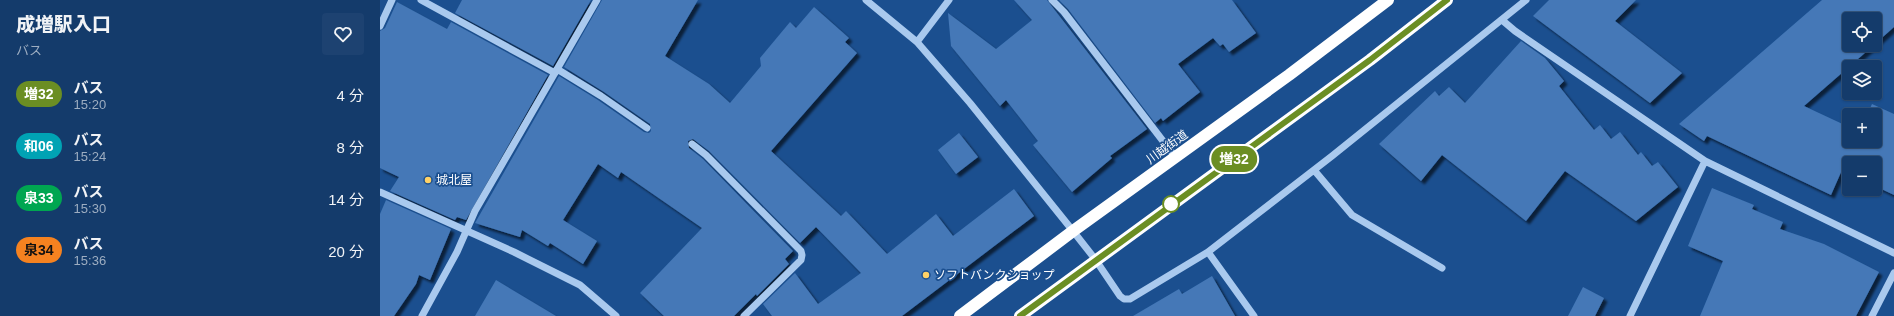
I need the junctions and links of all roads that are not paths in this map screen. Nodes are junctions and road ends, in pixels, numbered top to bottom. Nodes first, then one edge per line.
1 (392, 0) edge
2 (421, 0) edge
3 (597, 0) edge
4 (866, 0) edge
5 (949, 0) edge
6 (1052, 0) edge
7 (1388, 0) edge
8 (1447, 0) edge
9 (1526, 0) edge
10 (1502, 20) junction
11 (380, 26) edge
12 (917, 42) junction
13 (556, 71) junction
14 (647, 128) dead end
15 (692, 144) dead end
16 (1176, 158) junction
17 (1705, 161) junction
18 (1314, 170) junction
19 (380, 192) edge
20 (466, 231) junction
21 (1073, 231) junction
22 (1208, 252) junction
23 (1894, 254) edge
24 (1095, 259) junction
25 (1442, 268) dead end
26 (1894, 273) edge
27 (422, 316) edge
28 (616, 316) edge
29 (744, 316) edge
30 (960, 316) edge
31 (1020, 316) edge
32 (1254, 316) edge
33 (1630, 316) edge
34 (1872, 316) edge

1 - 11 street
2 - 13 street
3 - 13 street
4 - 12 street
5 - 12 street
6 - 16 street
7 - 16 highway, 川越街道
8 - 24 highway
9 - 10 street
10 - 17 street
10 - 18 street
12 - 21 street
13 - 14 street
13 - 20 street
15 - 29 street
16 - 21 highway, 川越街道
17 - 23 street
17 - 33 street
18 - 22 street
18 - 25 street
19 - 20 street
20 - 27 street
20 - 28 street
21 - 24 street
21 - 30 highway, 川越街道
22 - 24 street
22 - 32 street
24 - 31 highway
26 - 34 street

